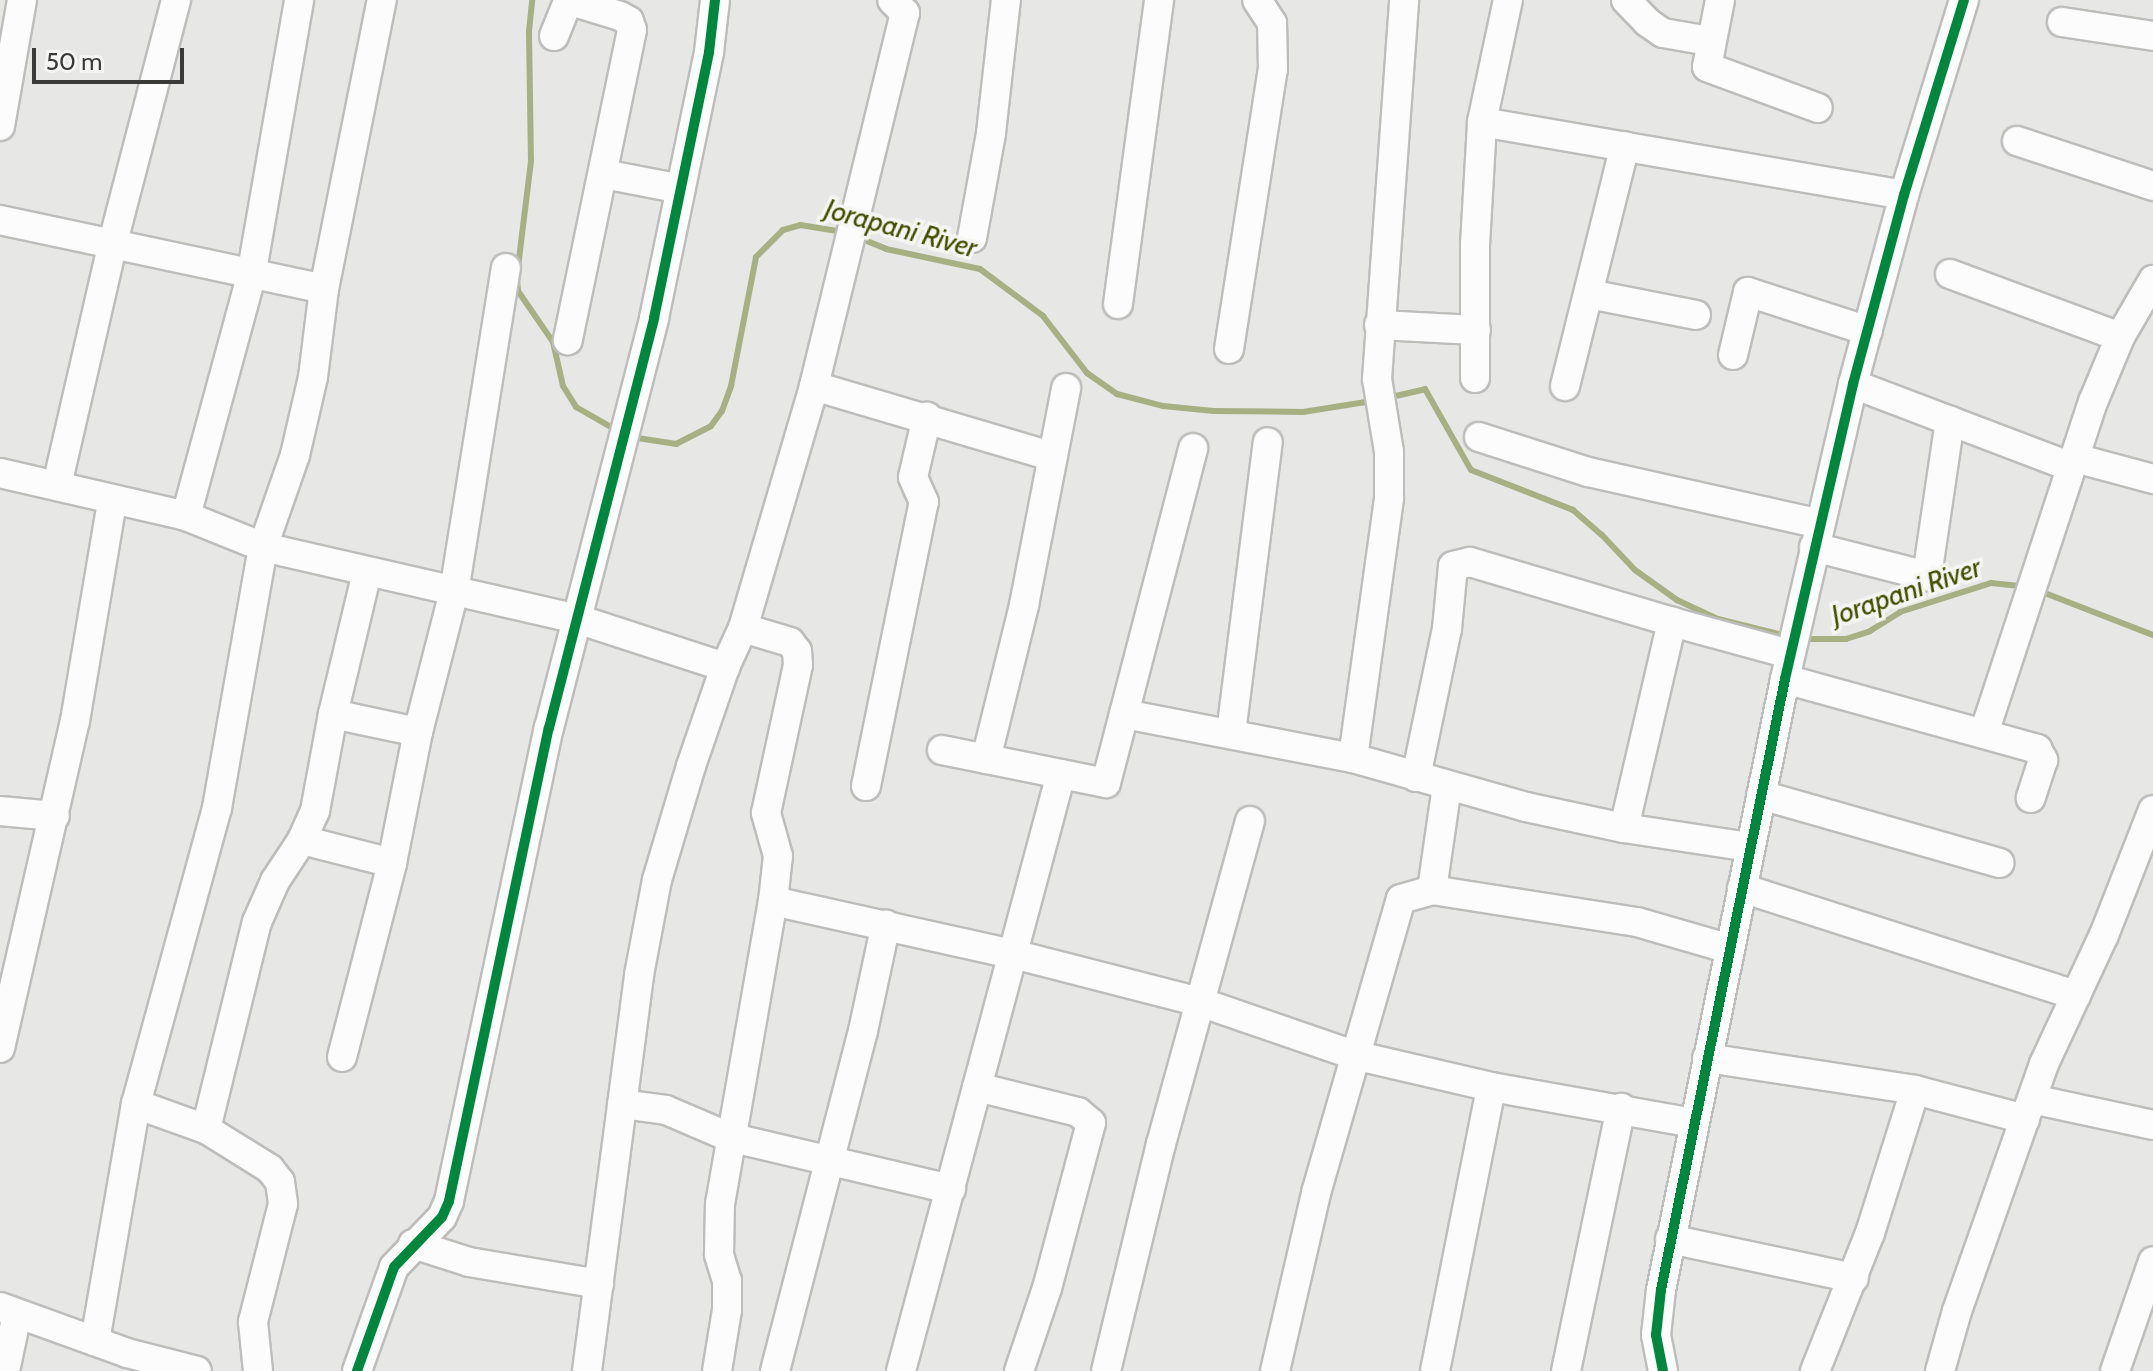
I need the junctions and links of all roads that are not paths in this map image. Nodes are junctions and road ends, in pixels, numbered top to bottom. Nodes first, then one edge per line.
1 (22, 0) edge
2 (176, 0) edge
3 (299, 0) edge
4 (382, 0) edge
5 (715, 0) edge
6 (892, 0) edge
7 (1006, 0) edge
8 (1159, 0) edge
9 (1257, 0) edge
10 (1404, 0) edge
11 (1508, 0) edge
12 (1626, 0) edge
13 (1720, 0) edge
14 (1964, 0) edge
15 (568, 1) edge
16 (2062, 22) dead end
17 (554, 36) dead end
18 (2153, 36) edge
19 (1710, 41) junction
20 (1818, 108) dead end
21 (1482, 122) junction
22 (0, 126) edge
23 (2017, 141) dead end
24 (1625, 146) junction
25 (603, 174) junction
26 (2153, 186) edge
27 (681, 189) junction
28 (1904, 195) junction
29 (0, 220) edge
30 (972, 238) dead end
31 (113, 242) junction
32 (506, 268) dead end
33 (1950, 274) dead end
34 (251, 276) junction
35 (2153, 280) edge
36 (324, 289) junction
37 (1589, 294) junction
38 (1118, 304) dead end
39 (1696, 315) dead end
40 (1379, 325) junction
41 (1476, 330) junction
42 (1868, 331) junction
43 (2120, 337) junction
44 (568, 340) dead end
45 (1229, 349) dead end
46 (1733, 355) dead end
47 (1475, 378) dead end
48 (1853, 384) junction
49 (814, 386) junction
50 (1565, 386) dead end
51 (1066, 388) dead end
52 (927, 417) junction
53 (1950, 421) junction
54 (1479, 437) dead end
55 (1268, 442) dead end
56 (1193, 448) dead end
57 (1053, 457) junction
58 (2073, 462) junction
59 (0, 473) edge
60 (2153, 479) edge
61 (57, 485) junction
62 (112, 502) junction
63 (186, 516) junction
64 (1817, 536) junction
65 (263, 547) junction
66 (367, 572) junction
67 (454, 592) junction
68 (577, 619) junction
69 (1672, 622) junction
70 (743, 628) junction
71 (1789, 659) junction
72 (725, 667) junction
73 (333, 714) junction
74 (1124, 714) junction
75 (418, 732) junction
76 (1231, 733) junction
77 (1984, 733) junction
78 (942, 750) dead end
79 (1353, 758) junction
80 (986, 759) junction
81 (1061, 774) junction
82 (1416, 777) junction
83 (866, 786) dead end
84 (1447, 786) junction
85 (1761, 795) junction
86 (2031, 798) dead end
87 (2153, 810) edge
88 (0, 811) edge
89 (55, 816) junction
90 (1250, 821) dead end
91 (1624, 828) junction
92 (302, 840) junction
93 (1750, 847) junction
94 (392, 863) junction
95 (1999, 863) dead end
96 (1742, 888) junction
97 (1432, 890) junction
98 (773, 901) junction
99 (886, 924) junction
100 (1730, 949) junction
101 (1013, 954) junction
102 (2076, 995) junction
103 (1200, 1002) junction
104 (0, 1048) edge
105 (1354, 1055) junction
106 (342, 1057) dead end
107 (1707, 1058) junction
108 (977, 1087) junction
109 (1491, 1087) junction
110 (1915, 1090) junction
111 (136, 1104) junction
112 (622, 1104) junction
113 (1621, 1108) junction
114 (2028, 1109) junction
115 (1694, 1123) junction
116 (2153, 1125) edge
117 (206, 1129) junction
118 (729, 1137) junction
119 (829, 1160) junction
120 (951, 1189) junction
121 (1670, 1239) junction
122 (413, 1244) junction
123 (2153, 1261) edge
124 (1854, 1278) junction
125 (599, 1284) junction
126 (8, 1311) edge
127 (95, 1341) junction
128 (124, 1362) edge
129 (5, 1371) edge
130 (197, 1371) edge
131 (258, 1371) edge
132 (357, 1371) edge
133 (587, 1371) edge
134 (717, 1371) edge
135 (775, 1371) edge
136 (901, 1371) edge
137 (1019, 1371) edge
138 (1106, 1371) edge
139 (1275, 1371) edge
140 (1435, 1371) edge
141 (1566, 1371) edge
142 (1663, 1371) edge
143 (1815, 1371) edge
144 (1940, 1371) edge
145 (2115, 1371) edge

1 - 22 street
2 - 31 street
3 - 34 street
4 - 36 street
5 - 27 street
6 - 49 street
7 - 30 street
8 - 38 street
9 - 45 street
10 - 40 street
11 - 21 street
12 - 19 street
13 - 19 street
14 - 28 street
15 - 17 street
15 - 25 street
16 - 18 street
19 - 20 street
21 - 24 street
21 - 41 street
23 - 26 street
24 - 28 street
24 - 37 street
25 - 27 street
25 - 44 street
27 - 68 street
28 - 42 street
29 - 31 street
31 - 34 street
31 - 61 street
32 - 67 street
33 - 43 street
34 - 36 street
34 - 63 street
35 - 43 street
36 - 65 street
37 - 39 street
37 - 50 street
40 - 41 street
40 - 79 street
41 - 47 street
42 - 46 street
42 - 48 street
43 - 58 street
48 - 53 street
48 - 64 street
49 - 52 street
49 - 70 street
51 - 57 street
52 - 57 street
52 - 83 street
53 - 58 street
53 - 64 street
54 - 64 street
55 - 76 street
56 - 74 street
57 - 80 street
58 - 60 street
58 - 77 street
59 - 61 street
61 - 62 street
62 - 63 street
62 - 89 street
63 - 65 street
64 - 71 street
65 - 66 street
65 - 111 street
66 - 67 street
66 - 73 street
67 - 68 street
67 - 75 street
68 - 72 street
68 - 122 street
69 - 71 street
69 - 82 street
69 - 91 street
70 - 72 street
70 - 98 street
71 - 77 street
71 - 85 street
72 - 112 street
73 - 75 street
73 - 92 street
74 - 76 street
74 - 81 street
75 - 94 street
76 - 79 street
77 - 86 street
78 - 80 street
79 - 82 street
80 - 81 street
81 - 101 street
82 - 84 street
84 - 91 street
84 - 97 street
85 - 93 street
85 - 95 street
87 - 102 street
88 - 89 street
89 - 104 street
90 - 103 street
91 - 93 street
92 - 94 street
92 - 117 street
93 - 96 street
94 - 106 street
96 - 100 street
96 - 102 street
97 - 100 street
97 - 105 street
98 - 99 street
98 - 118 street
99 - 101 street
99 - 119 street
100 - 107 street
101 - 103 street
101 - 108 street
102 - 114 street
103 - 105 street
103 - 138 street
105 - 109 street
105 - 139 street
107 - 110 street
107 - 115 street
108 - 120 street
108 - 137 street
109 - 113 street
109 - 140 street
110 - 114 street
110 - 124 street
111 - 117 street
111 - 127 street
112 - 118 street
112 - 125 street
113 - 115 street
113 - 141 street
114 - 116 street
114 - 144 street
115 - 121 street
117 - 131 street
118 - 119 street
118 - 134 street
119 - 120 street
119 - 135 street
120 - 136 street
121 - 124 street
121 - 142 street
122 - 125 street
122 - 132 street
123 - 145 street
124 - 143 street
125 - 133 street
126 - 127 street
126 - 129 street
127 - 128 street
128 - 130 street

